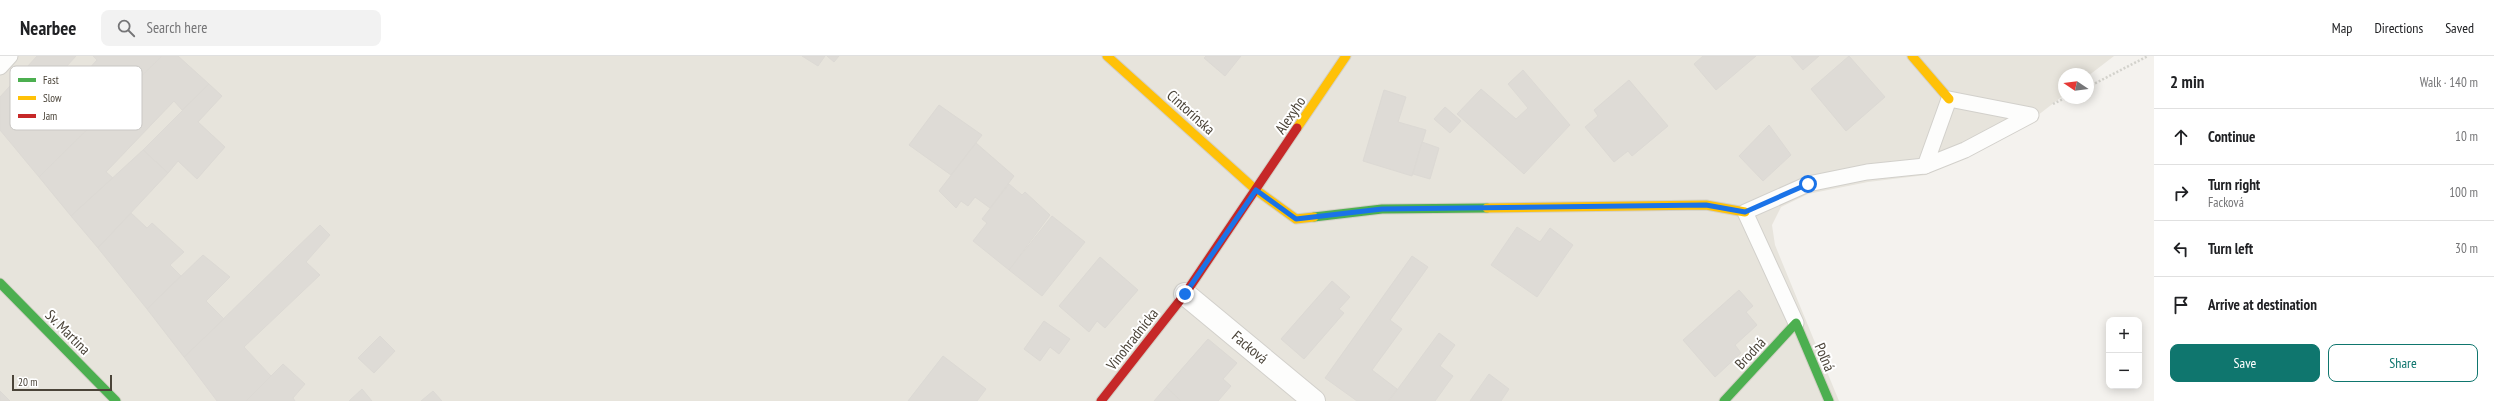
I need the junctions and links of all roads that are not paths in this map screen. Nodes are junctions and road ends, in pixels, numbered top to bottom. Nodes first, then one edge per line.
1 (10, 56) edge
2 (1107, 56) edge
3 (1346, 56) edge
4 (1912, 56) edge
5 (0, 67) edge
6 (1949, 99) junction
7 (1925, 166) junction
8 (1256, 190) junction
9 (1745, 212) junction
10 (0, 283) edge
11 (1185, 294) junction
12 (1796, 323) junction
13 (116, 401) edge
14 (1101, 401) edge
15 (1314, 401) edge
16 (1724, 401) edge
17 (1829, 401) edge

1 - 5 lane
2 - 8 street, Cintorínska
3 - 8 street, Alexyho
4 - 6 street
6 - 7 lane
6 - 7 lane
7 - 9 lane
8 - 9 street
8 - 11 street, Alexyho
9 - 12 lane
10 - 13 street, Sv. Martina
11 - 14 street, Vinohradnícka
11 - 15 street, Facková
12 - 16 street, Brodná
12 - 17 street, Poľná

